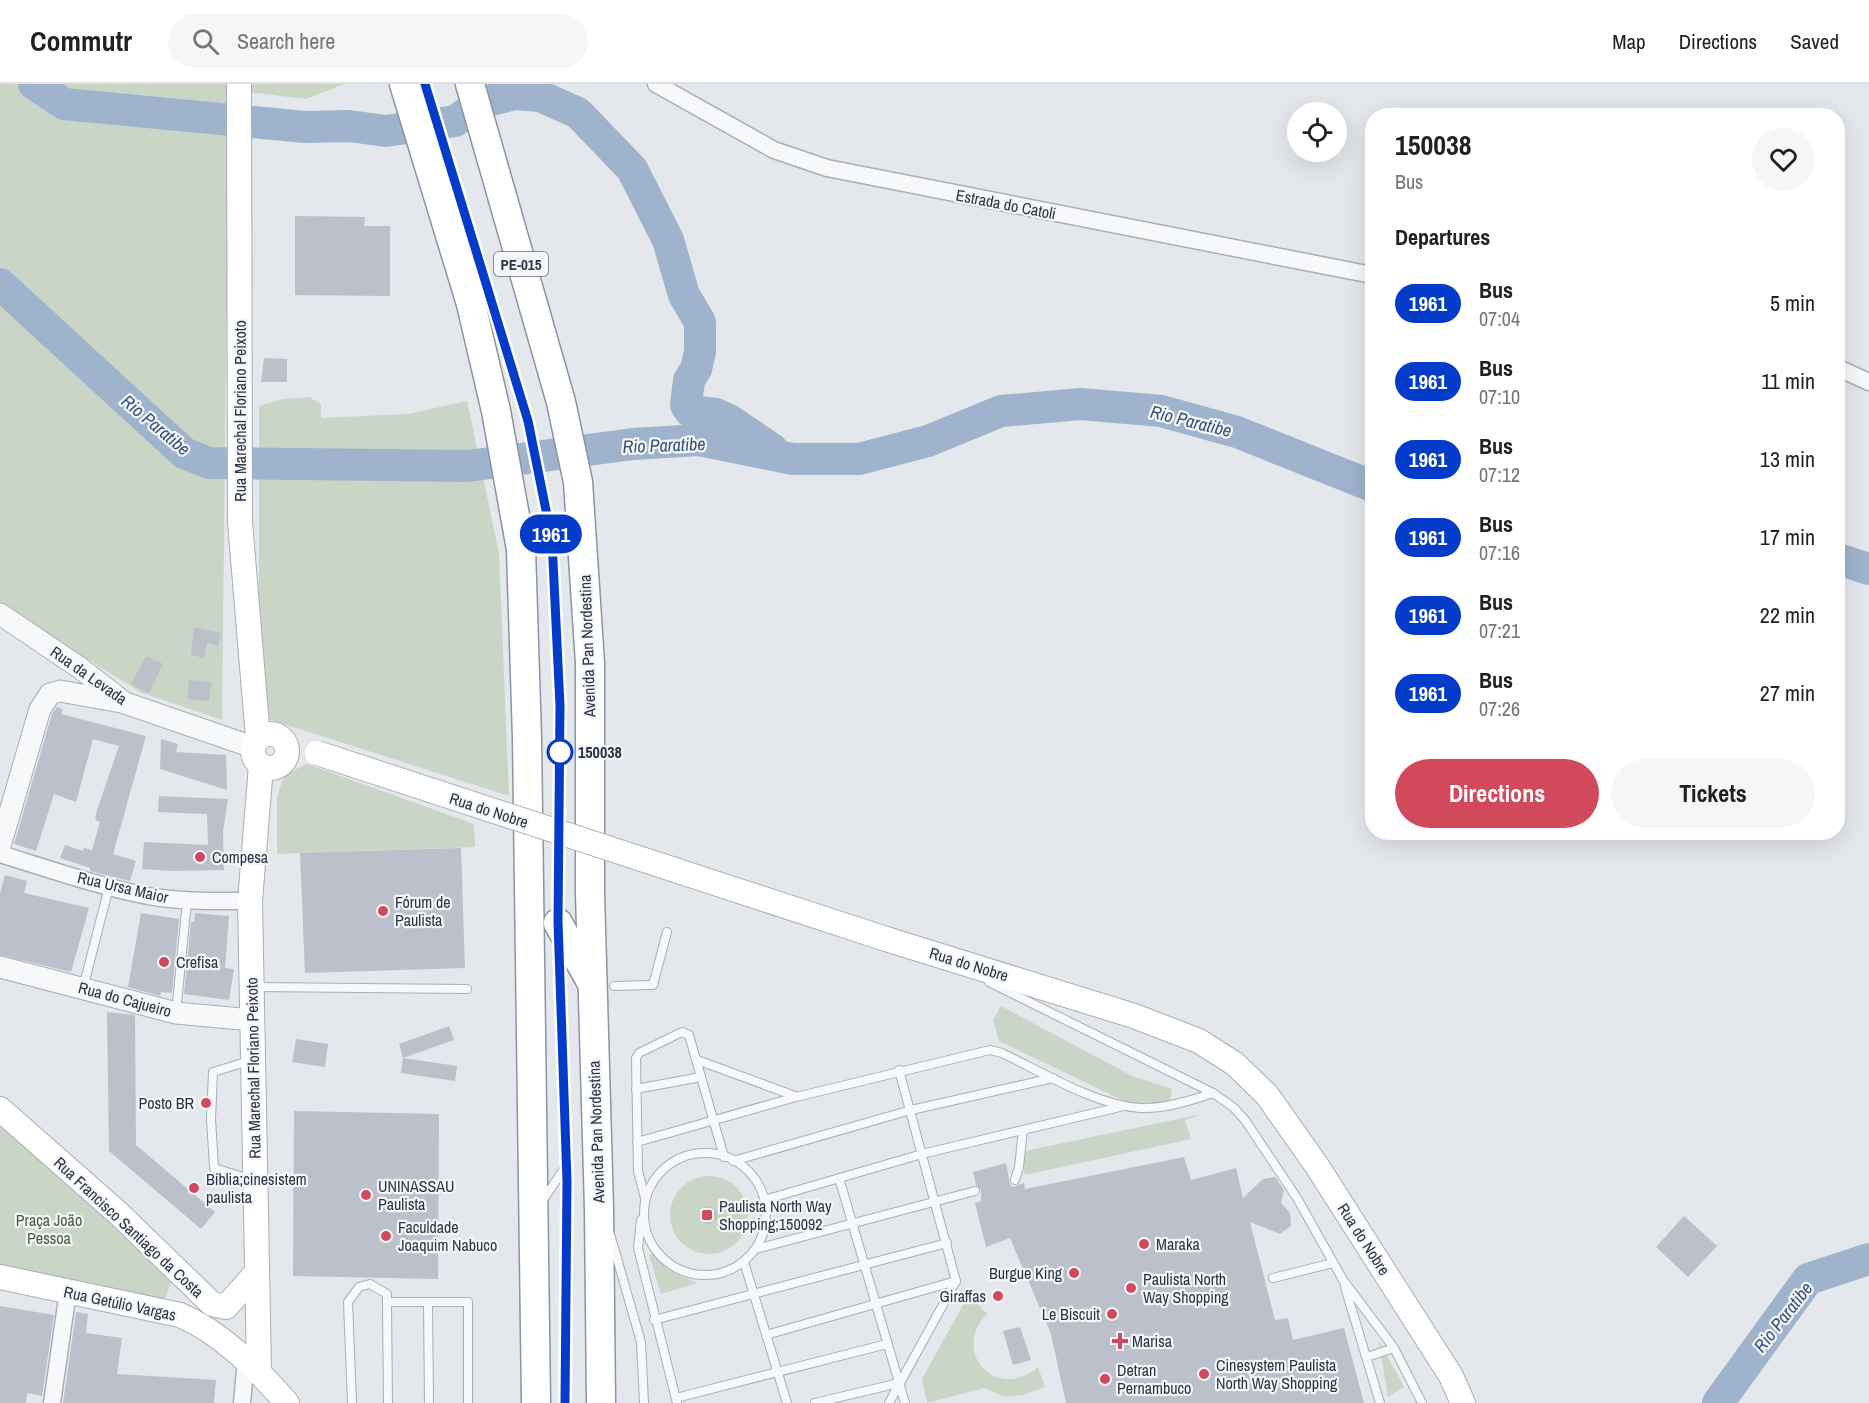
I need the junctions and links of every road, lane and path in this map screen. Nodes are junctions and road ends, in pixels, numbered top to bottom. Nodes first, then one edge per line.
1 (404, 84) edge
2 (425, 84) edge
3 (470, 84) edge
4 (656, 84) edge
5 (239, 88) edge
6 (430, 136) junction
7 (1365, 274) edge
8 (1845, 371) edge
9 (1869, 381) edge
10 (509, 407) junction
11 (0, 614) edge
12 (80, 668) junction
13 (76, 694) junction
14 (125, 703) junction
15 (267, 750) junction
16 (0, 846) edge
17 (0, 854) edge
18 (109, 887) junction
19 (187, 900) junction
20 (250, 901) junction
21 (558, 922) junction
22 (667, 932) dead end
23 (936, 954) junction
24 (0, 967) edge
25 (603, 984) junction
26 (251, 987) junction
27 (83, 988) junction
28 (467, 989) dead end
29 (176, 1013) junction
30 (252, 1020) junction
31 (253, 1060) junction
32 (697, 1060) junction
33 (899, 1070) junction
34 (701, 1077) junction
35 (1053, 1078) junction
36 (636, 1089) junction
37 (1213, 1093) junction
38 (796, 1097) junction
39 (1124, 1106) junction
40 (0, 1109) edge
41 (911, 1110) junction
42 (713, 1119) junction
43 (1023, 1130) junction
44 (637, 1142) junction
45 (922, 1154) junction
46 (724, 1156) junction
47 (733, 1161) junction
48 (566, 1166) junction
49 (839, 1178) junction
50 (255, 1180) junction
51 (1015, 1180) dead end
52 (975, 1191) dead end
53 (646, 1199) junction
54 (764, 1200) junction
55 (936, 1202) junction
56 (599, 1209) junction
57 (643, 1210) junction
58 (533, 1216) junction
59 (852, 1225) junction
60 (947, 1243) junction
61 (756, 1249) junction
62 (744, 1262) junction
63 (1333, 1263) junction
64 (864, 1264) junction
65 (257, 1272) junction
66 (183, 1274) junction
67 (0, 1277) edge
68 (1273, 1278) dead end
69 (956, 1281) junction
70 (1343, 1281) junction
71 (68, 1291) junction
72 (754, 1294) junction
73 (387, 1302) junction
74 (428, 1302) junction
75 (876, 1305) junction
76 (171, 1314) junction
77 (654, 1320) junction
78 (766, 1335) junction
79 (887, 1344) junction
80 (1394, 1348) junction
81 (1366, 1357) junction
82 (255, 1368) junction
83 (777, 1371) junction
84 (899, 1383) junction
85 (677, 1401) edge
86 (52, 1403) edge
87 (242, 1403) edge
88 (287, 1403) edge
89 (352, 1403) edge
90 (388, 1403) edge
91 (429, 1403) edge
92 (468, 1403) edge
93 (536, 1403) edge
94 (565, 1403) edge
95 (601, 1403) edge
96 (644, 1403) edge
97 (787, 1403) edge
98 (815, 1403) edge
99 (889, 1403) edge
100 (905, 1403) edge
101 (1380, 1403) edge
102 (1422, 1403) edge
103 (1463, 1403) edge

1 - 6 highway
2 - 6 lane
3 - 25 highway, Avenida Pan Nordestina / PE-015
4 - 7 street, Estrada do Catoli
5 - 15 main road, Rua Marechal Floriano Peixoto
6 - 10 highway
8 - 9 street
10 - 21 lane
10 - 58 highway
11 - 12 street, Rua da Levada
12 - 13 street
12 - 14 street, Rua da Levada
13 - 14 street
13 - 16 street
14 - 15 street, Rua da Levada
15 - 20 main road, Rua Marechal Floriano Peixoto
15 - 23 main road, Rua do Nobre, bridge
17 - 18 street, Rua Ursa Maior
18 - 19 street, Rua Ursa Maior
18 - 27 lane
19 - 20 street, Rua Ursa Maior
19 - 29 lane
20 - 26 main road, Rua Marechal Floriano Peixoto
21 - 25 highway
21 - 48 lane
22 - 25 lane
23 - 37 lane
23 - 103 main road, Rua do Nobre
24 - 27 street, Rua do Cajueiro
25 - 56 highway, Avenida Pan Nordestina / PE-015
26 - 28 lane
26 - 30 main road, Rua Marechal Floriano Peixoto
27 - 29 street, Rua do Cajueiro
29 - 30 street, Rua do Cajueiro
30 - 31 main road, Rua Marechal Floriano Peixoto
31 - 50 main road, Rua Marechal Floriano Peixoto
31 - 50 lane
32 - 34 lane
32 - 36 lane
32 - 38 lane
33 - 35 lane
33 - 38 lane
33 - 41 lane
34 - 36 lane
34 - 42 lane
35 - 39 lane
35 - 41 lane
36 - 44 lane
37 - 39 lane
37 - 63 lane
38 - 42 lane
39 - 43 lane
40 - 66 main road, Rua Francisco Santiago da Costa
41 - 45 lane
41 - 47 lane
42 - 44 lane
42 - 46 lane
43 - 45 lane
43 - 51 lane
44 - 53 lane
45 - 49 lane
45 - 55 lane
46 - 47 lane
46 - 53 lane
47 - 54 lane
48 - 58 lane
48 - 94 lane
49 - 54 lane
49 - 59 lane
50 - 65 main road, Rua Marechal Floriano Peixoto
52 - 55 lane
53 - 57 lane
54 - 61 lane
55 - 59 lane
55 - 60 lane
56 - 95 highway, Avenida Pan Nordestina / PE-015
56 - 96 lane
57 - 62 lane
57 - 77 lane
58 - 93 highway
59 - 61 lane
59 - 64 lane
60 - 64 lane
60 - 69 lane
61 - 62 lane
62 - 72 lane
63 - 68 lane
63 - 70 lane
64 - 72 lane
64 - 75 lane
65 - 66 main road, Rua Francisco Santiago da Costa
65 - 82 main road, Rua Marechal Floriano Peixoto
66 - 76 main road
67 - 71 main road, Rua Getúlio Vargas
69 - 75 lane
69 - 84 lane
70 - 80 lane
70 - 81 lane
71 - 76 main road, Rua Getúlio Vargas
71 - 86 street
72 - 77 lane
72 - 78 lane
73 - 74 lane
73 - 89 lane
73 - 90 lane
74 - 91 lane
74 - 92 lane
75 - 78 lane
75 - 79 lane
76 - 82 main road, Rua Getúlio Vargas
77 - 85 lane
78 - 83 lane
79 - 83 lane
79 - 84 lane
80 - 81 lane
80 - 102 lane
81 - 101 lane
82 - 87 street
82 - 88 main road
83 - 85 lane
83 - 97 lane
84 - 98 lane
84 - 99 lane
84 - 100 lane

